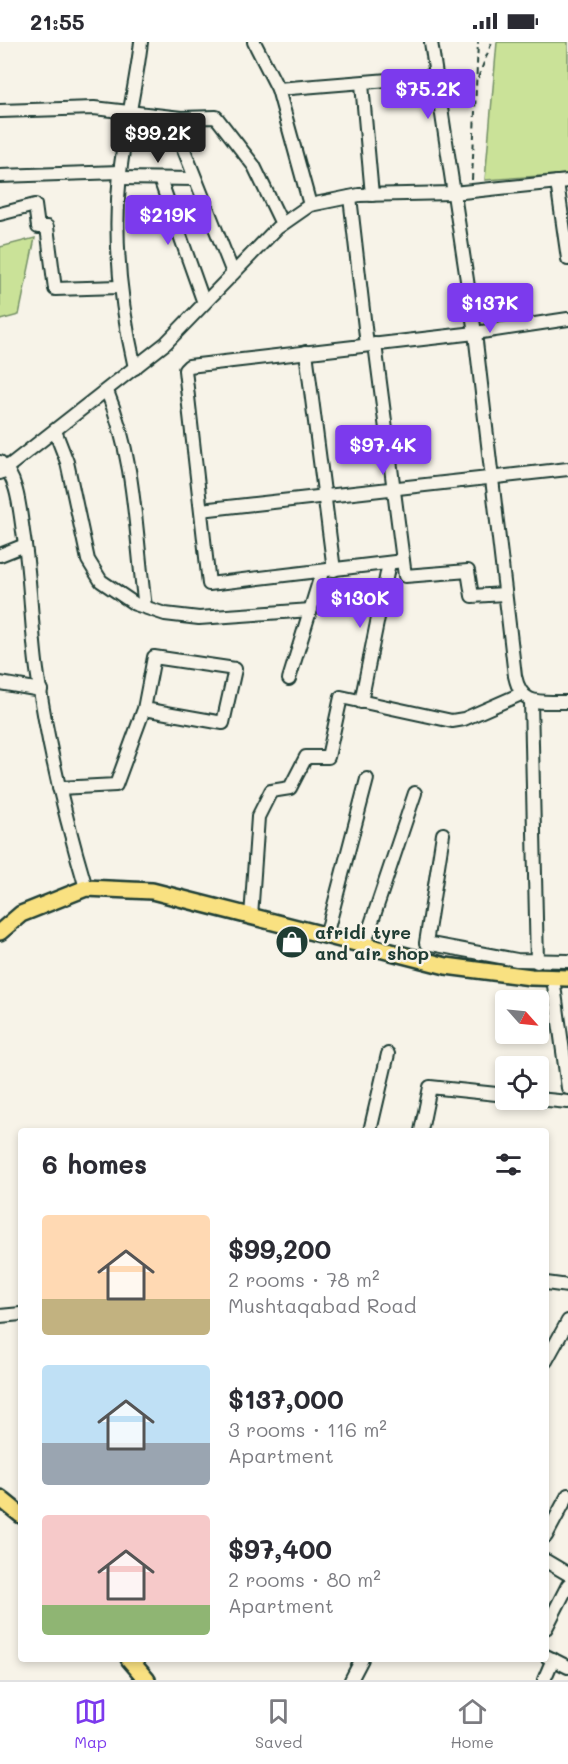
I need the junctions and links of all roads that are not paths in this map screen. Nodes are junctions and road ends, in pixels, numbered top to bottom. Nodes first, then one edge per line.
1 (141, 42) edge
2 (254, 42) edge
3 (431, 42) edge
4 (437, 76) junction
5 (363, 84) junction
6 (278, 89) junction
7 (0, 111) edge
8 (129, 112) junction
9 (171, 117) junction
10 (120, 175) junction
11 (0, 176) edge
12 (160, 179) junction
13 (195, 179) junction
14 (562, 182) edge
15 (453, 193) junction
16 (372, 195) junction
17 (350, 197) junction
18 (310, 205) junction
19 (0, 214) edge
20 (282, 224) junction
21 (568, 259) edge
22 (234, 273) junction
23 (119, 287) junction
24 (204, 303) junction
25 (568, 319) edge
26 (475, 333) junction
27 (371, 345) junction
28 (306, 352) junction
29 (135, 368) junction
30 (107, 390) junction
31 (55, 431) junction
32 (3, 468) edge
33 (568, 469) edge
34 (491, 479) junction
35 (393, 490) junction
36 (326, 497) junction
37 (201, 510) junction
38 (25, 545) junction
39 (0, 555) edge
40 (403, 561) junction
41 (389, 563) junction
42 (328, 571) junction
43 (505, 594) junction
44 (145, 607) junction
45 (311, 610) junction
46 (289, 679) dead end
47 (0, 683) edge
48 (41, 690) junction
49 (526, 697) junction
50 (361, 702) junction
51 (568, 702) edge
52 (144, 709) junction
53 (368, 779) dead end
54 (59, 788) junction
55 (415, 793) dead end
56 (442, 834) dead end
57 (86, 888) junction
58 (251, 917) junction
59 (0, 932) edge
60 (326, 936) junction
61 (364, 945) junction
62 (568, 961) edge
63 (537, 962) junction
64 (560, 978) edge
65 (388, 1054) dead end
66 (568, 1088) edge
67 (495, 1094) edge
68 (549, 1100) edge
69 (568, 1102) edge
70 (371, 1128) edge
71 (422, 1128) edge
72 (549, 1283) edge
73 (568, 1286) edge
74 (18, 1314) edge
75 (0, 1316) edge
76 (568, 1321) edge
77 (549, 1356) edge
78 (568, 1495) edge
79 (0, 1498) edge
80 (18, 1513) edge
81 (549, 1530) edge
82 (549, 1563) edge
83 (568, 1574) edge
84 (568, 1585) edge
85 (549, 1622) edge
86 (550, 1658) edge
87 (132, 1662) edge
88 (360, 1662) edge
89 (549, 1662) edge
90 (568, 1667) edge
91 (147, 1680) edge
92 (351, 1680) edge
93 (544, 1680) edge

1 - 8 street
2 - 6 street
3 - 4 street
4 - 5 street
4 - 15 street
5 - 6 street
5 - 16 street
6 - 18 street
7 - 8 street
8 - 9 street
8 - 10 street
9 - 13 street
9 - 20 street
10 - 11 street
10 - 12 street
10 - 23 street
12 - 13 street
12 - 24 street
13 - 22 street
14 - 15 street
14 - 21 street
15 - 16 street
15 - 26 street
16 - 17 street
17 - 18 street
17 - 27 street
18 - 20 street
19 - 23 street
20 - 22 street
22 - 24 street
23 - 29 street
24 - 29 street
25 - 26 street
26 - 27 street
26 - 34 street
27 - 28 street
27 - 35 street
28 - 36 street
28 - 37 street
29 - 30 street
30 - 31 street
30 - 44 street
31 - 32 street
31 - 44 street
32 - 38 street
33 - 34 street
34 - 35 street
34 - 43 street
35 - 36 street
35 - 40 street
36 - 37 street
36 - 42 street
37 - 42 street
38 - 39 street
38 - 48 street
40 - 41 street
40 - 43 street
41 - 42 street
41 - 50 street
42 - 45 street
43 - 49 street
44 - 45 street
45 - 46 street
47 - 48 street
48 - 54 street
49 - 50 street
49 - 51 street
49 - 63 street
50 - 58 street
52 - 52 street
52 - 54 street
53 - 60 street
54 - 57 street
55 - 61 street
56 - 63 street
57 - 58 main road
57 - 59 main road
58 - 60 main road
60 - 61 main road
61 - 64 main road
62 - 63 street
64 - 66 street
65 - 70 street
67 - 71 street
68 - 69 street
72 - 73 street
74 - 75 street
76 - 77 street
78 - 81 street
79 - 80 main road
82 - 83 street
84 - 85 street
86 - 90 street
87 - 91 main road
88 - 92 street
89 - 93 street

